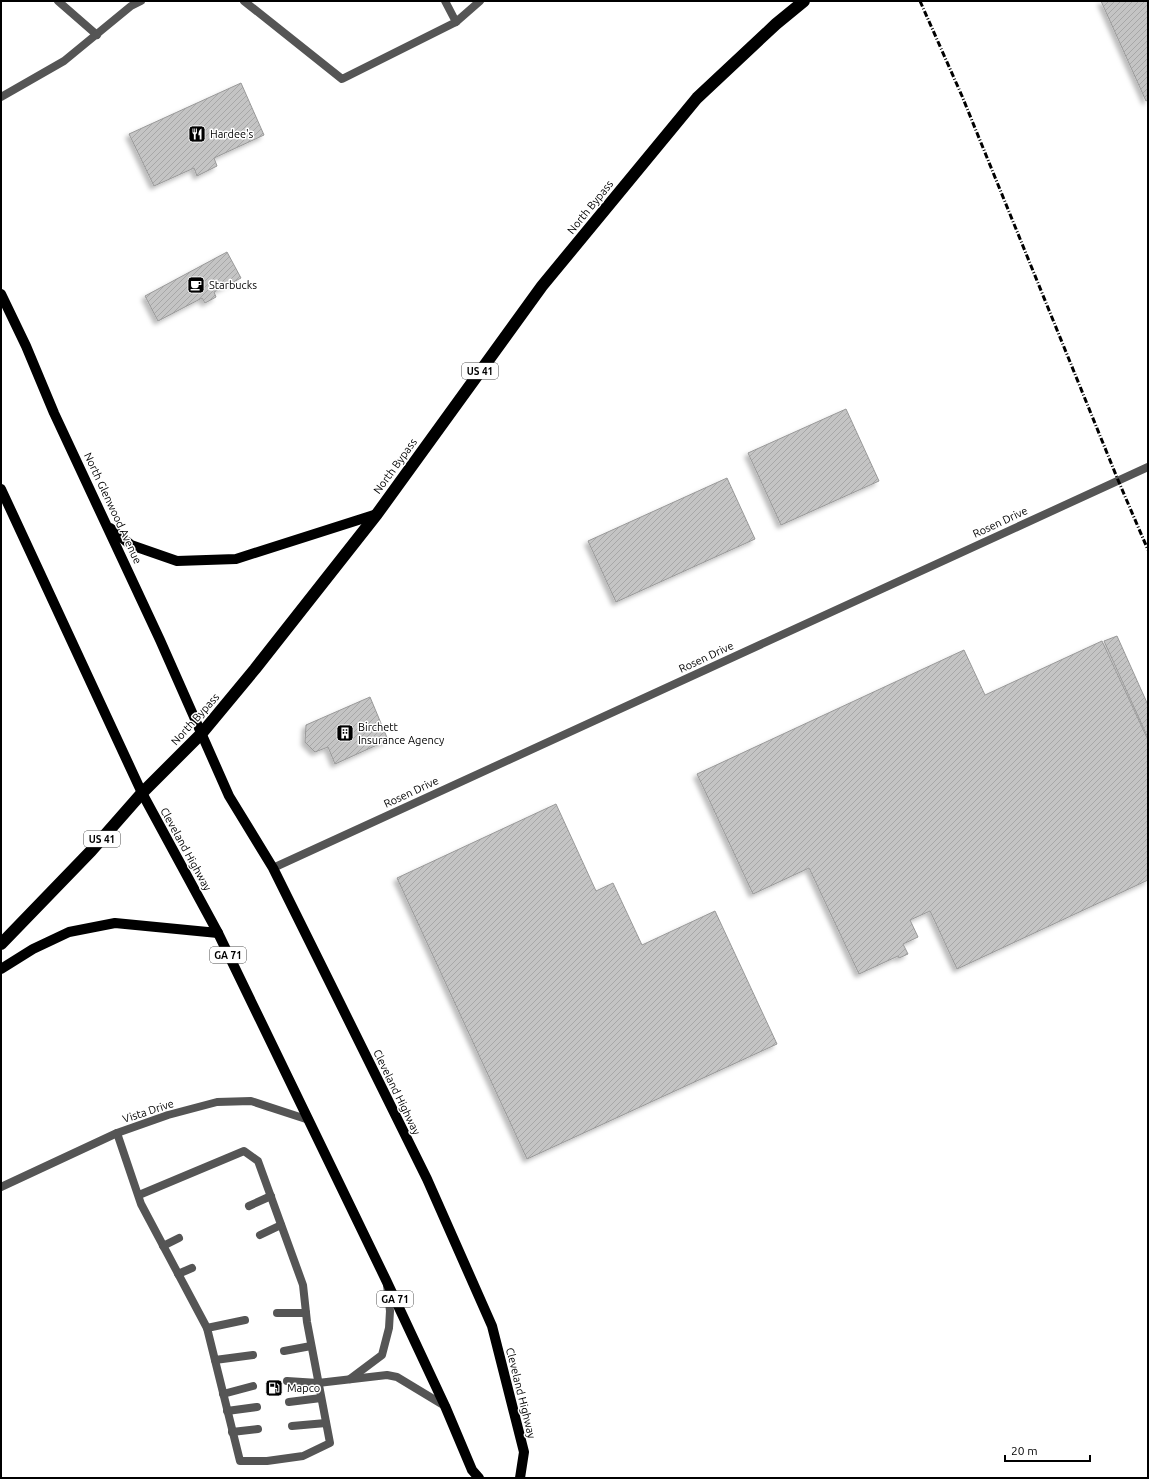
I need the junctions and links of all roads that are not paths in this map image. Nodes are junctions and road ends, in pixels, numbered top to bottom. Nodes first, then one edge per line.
1 (58, 1) edge
2 (142, 1) edge
3 (244, 1) edge
4 (445, 1) edge
5 (480, 1) edge
6 (804, 1) edge
7 (456, 22) junction
8 (97, 35) junction
9 (1, 97) edge
10 (1, 294) edge
11 (1148, 467) edge
12 (1, 490) edge
13 (377, 514) junction
14 (108, 527) junction
15 (202, 733) junction
16 (142, 793) junction
17 (273, 868) junction
18 (218, 933) junction
19 (1, 944) edge
20 (1, 969) edge
21 (309, 1120) junction
22 (117, 1133) junction
23 (1, 1187) edge
24 (139, 1195) junction
25 (271, 1196) junction
26 (249, 1206) dead end
27 (281, 1225) junction
28 (260, 1236) dead end
29 (179, 1238) dead end
30 (163, 1246) junction
31 (192, 1268) dead end
32 (178, 1274) junction
33 (386, 1280) junction
34 (306, 1313) junction
35 (277, 1314) dead end
36 (245, 1320) dead end
37 (207, 1328) junction
38 (311, 1346) junction
39 (284, 1351) dead end
40 (252, 1355) dead end
41 (215, 1360) junction
42 (349, 1380) junction
43 (287, 1381) dead end
44 (318, 1384) junction
45 (253, 1386) dead end
46 (223, 1394) junction
47 (322, 1398) junction
48 (289, 1402) dead end
49 (446, 1406) junction
50 (257, 1407) dead end
51 (227, 1411) junction
52 (326, 1423) junction
53 (292, 1426) dead end
54 (258, 1429) dead end
55 (232, 1432) junction
56 (479, 1478) edge
57 (520, 1478) edge

1 - 8 street
2 - 8 street
3 - 7 street
4 - 7 street
5 - 7 street
6 - 13 highway, North Bypass / US 41
8 - 9 street
10 - 14 main road, North Glenwood Avenue
11 - 17 street, Rosen Drive
12 - 16 main road
13 - 14 main road
13 - 15 highway, North Bypass / US 41
14 - 15 main road, North Glenwood Avenue
15 - 16 highway, North Bypass / US 41
15 - 17 main road, Cleveland Highway
16 - 18 main road, Cleveland Highway / GA 71
16 - 19 highway, North Bypass / US 41
17 - 57 main road, Cleveland Highway
18 - 20 main road
18 - 21 main road, Cleveland Highway / GA 71
21 - 22 street, Vista Drive
21 - 33 main road, Cleveland Highway / GA 71
22 - 23 street, Vista Drive
22 - 24 street
24 - 25 street
24 - 30 street
25 - 26 street
25 - 27 street
27 - 28 street
27 - 34 street
29 - 30 street
30 - 32 street
31 - 32 street
32 - 37 street
33 - 42 street
33 - 49 main road, Cleveland Highway / GA 71
34 - 35 street
34 - 38 street
36 - 37 street
37 - 41 street
38 - 39 street
38 - 44 street
40 - 41 street
41 - 46 street
42 - 44 street
42 - 49 street
43 - 44 street
44 - 47 street
45 - 46 street
46 - 51 street
47 - 48 street
47 - 52 street
49 - 56 main road, Cleveland Highway / GA 71
50 - 51 street
51 - 55 street
52 - 53 street
52 - 55 street
54 - 55 street

